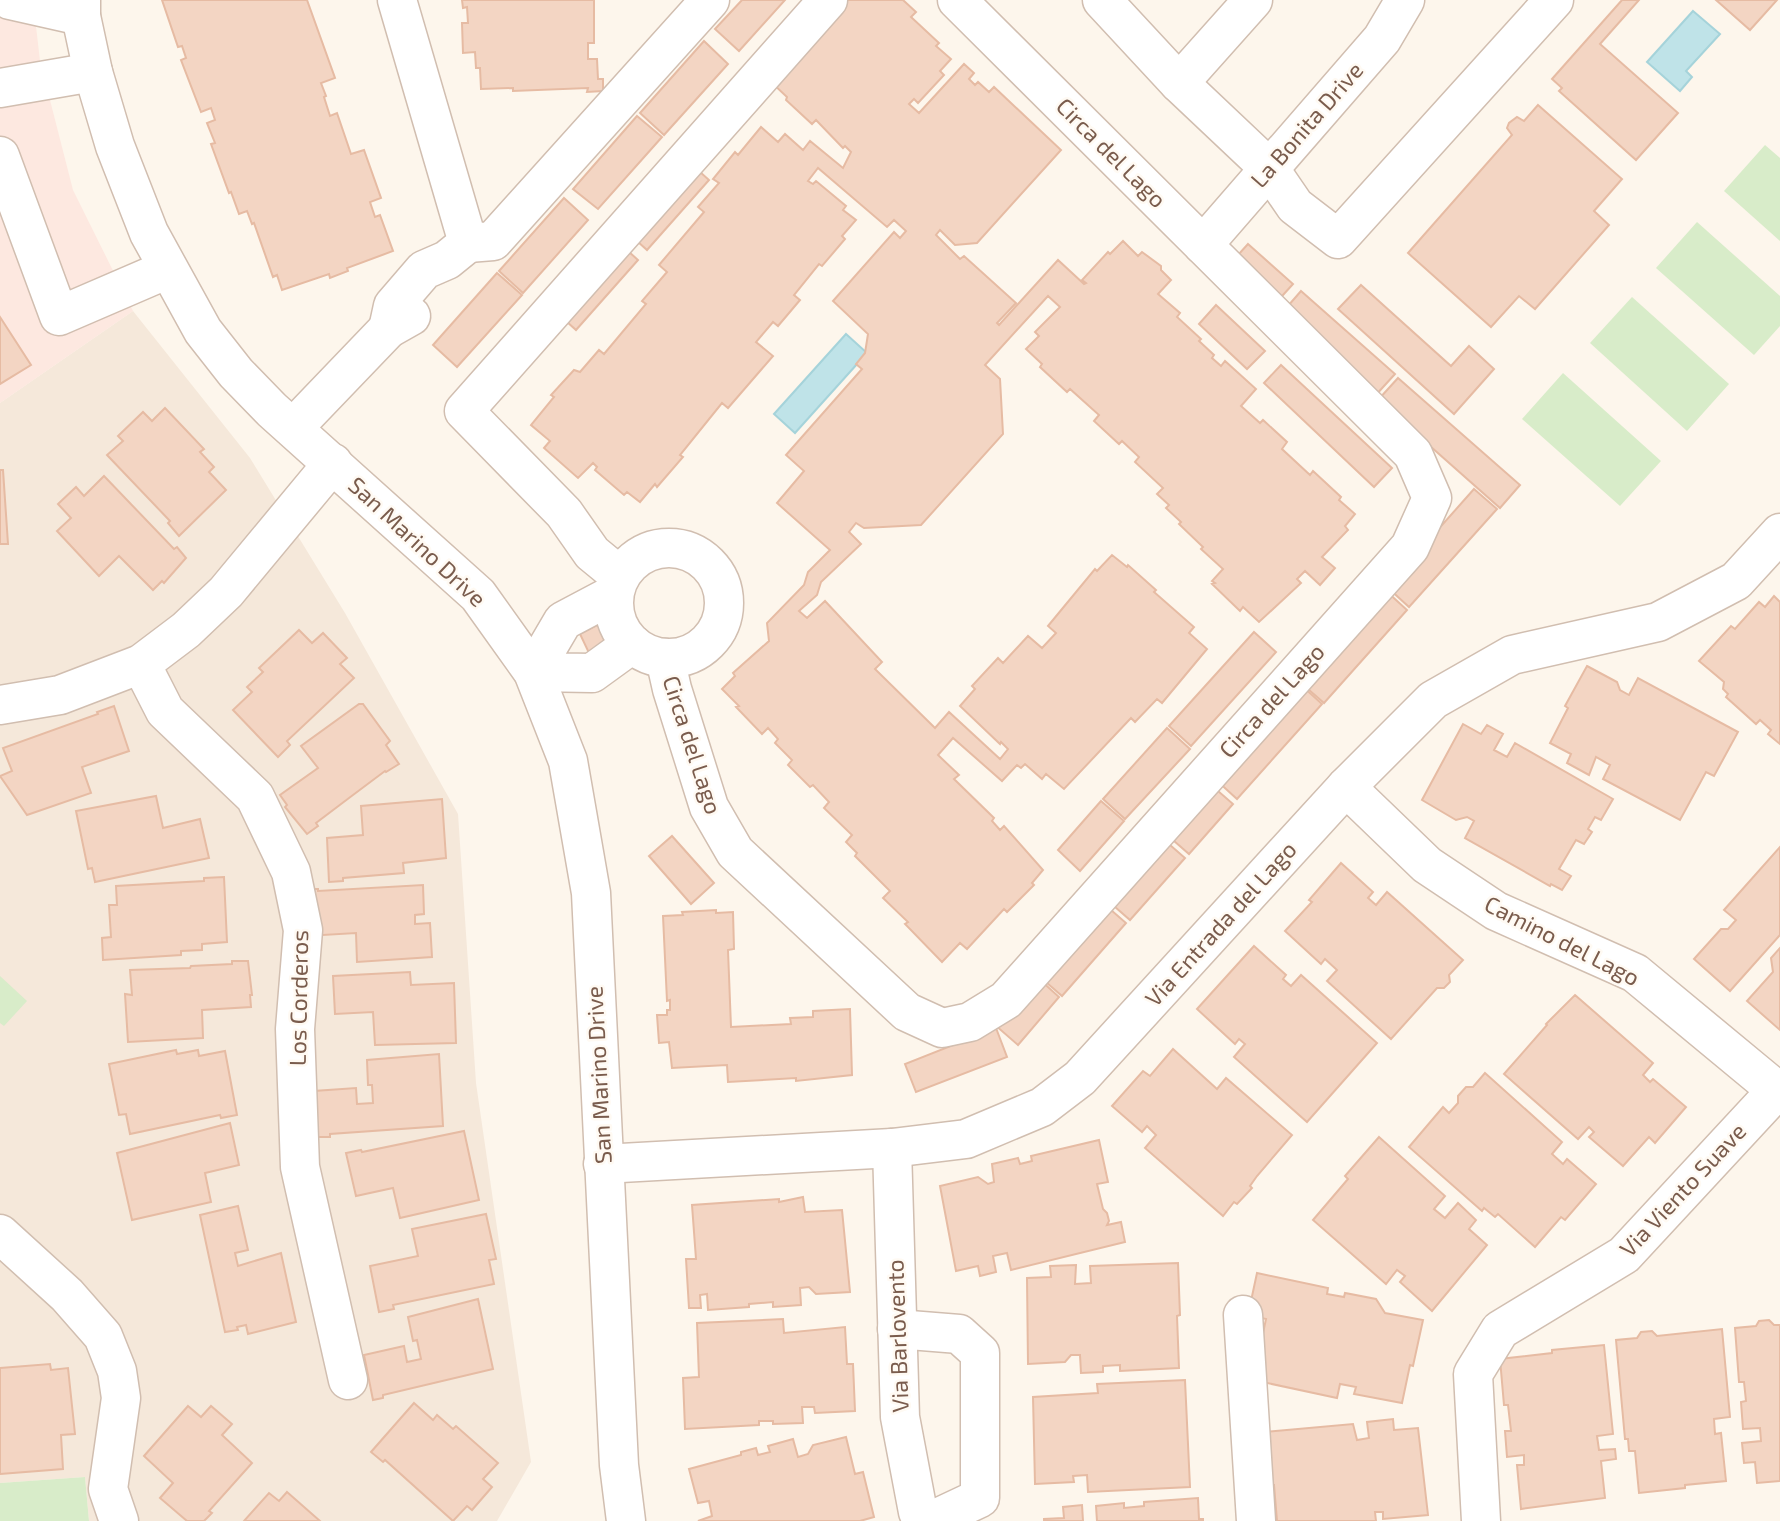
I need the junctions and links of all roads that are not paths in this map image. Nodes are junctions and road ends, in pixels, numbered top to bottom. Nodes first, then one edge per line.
1 (10, 0) edge
2 (397, 0) edge
3 (710, 0) edge
4 (828, 0) edge
5 (957, 0) edge
6 (1102, 0) edge
7 (1254, 0) edge
8 (1405, 0) edge
9 (1554, 0) edge
10 (81, 8) edge
11 (93, 72) junction
12 (1179, 83) junction
13 (0, 88) edge
14 (0, 156) edge
15 (1269, 168) junction
16 (1203, 244) junction
17 (458, 251) junction
18 (168, 269) junction
19 (294, 427) junction
20 (333, 463) junction
21 (1780, 533) edge
22 (617, 585) junction
23 (648, 651) junction
24 (141, 664) junction
25 (533, 672) junction
26 (0, 705) edge
27 (1346, 787) junction
28 (1778, 1091) edge
29 (892, 1148) junction
30 (603, 1164) junction
31 (0, 1234) edge
32 (1243, 1315) dead end
33 (897, 1329) junction
34 (348, 1380) dead end
35 (119, 1521) edge
36 (626, 1521) edge
37 (924, 1521) edge
38 (931, 1521) edge
39 (1256, 1521) edge
40 (1481, 1521) edge

1 - 10 street
2 - 17 street
3 - 17 street
4 - 22 street
5 - 16 street, Circa del Lago
6 - 12 street
7 - 12 street
8 - 15 street, La Bonita Drive
9 - 15 street
10 - 11 street, San Marino Drive
11 - 13 street
11 - 18 street, San Marino Drive
12 - 15 street
14 - 18 street
15 - 16 street, La Bonita Drive
16 - 23 street, Circa del Lago
17 - 19 street
18 - 19 street, San Marino Drive
19 - 20 street, San Marino Drive
20 - 24 street
20 - 25 street, San Marino Drive
21 - 27 street, Via Entrada del Lago
22 - 23 street, Circa del Lago
22 - 23 street, Circa del Lago
22 - 25 street
23 - 25 street
24 - 26 street
24 - 34 street, Los Corderos
25 - 30 street, San Marino Drive
27 - 28 street, Camino del Lago
27 - 29 street, Via Entrada del Lago
28 - 40 street, Via Viento Suave
29 - 30 street, Via Entrada del Lago
29 - 33 street, Via Barlovento
30 - 36 street, San Marino Drive
31 - 35 street
32 - 39 street
33 - 37 street, Via Barlovento
33 - 38 street

